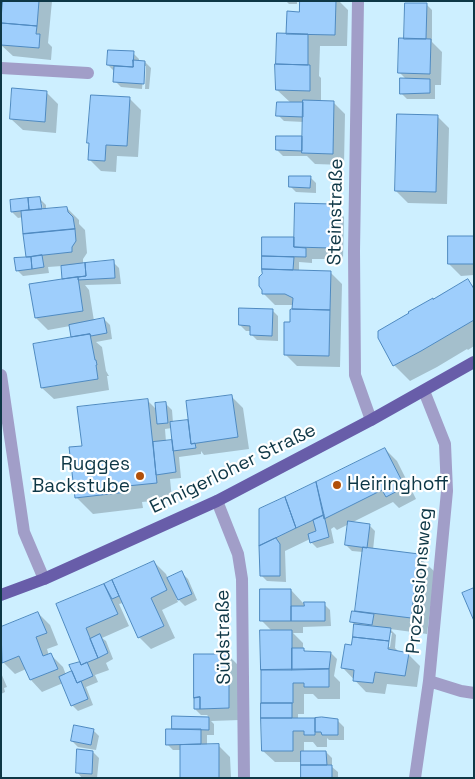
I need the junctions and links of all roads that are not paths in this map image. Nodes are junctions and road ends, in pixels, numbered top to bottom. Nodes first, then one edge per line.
1 (358, 1) edge
2 (1, 68) edge
3 (88, 73) dead end
4 (474, 362) edge
5 (1, 375) edge
6 (424, 391) junction
7 (371, 420) junction
8 (216, 501) junction
9 (44, 579) junction
10 (1, 595) edge
11 (429, 681) junction
12 (474, 693) edge
13 (244, 778) edge
14 (415, 778) edge

1 - 7 street, Steinstraße
2 - 3 street
4 - 6 main road, Ennigerloher Straße
5 - 9 street
6 - 7 main road, Ennigerloher Straße
6 - 11 street, Prozessionsweg
7 - 8 main road, Ennigerloher Straße
8 - 9 main road, Ennigerloher Straße
8 - 13 street, Südstraße
9 - 10 main road, Ennigerloher Straße
11 - 12 street
11 - 14 street, Prozessionsweg

